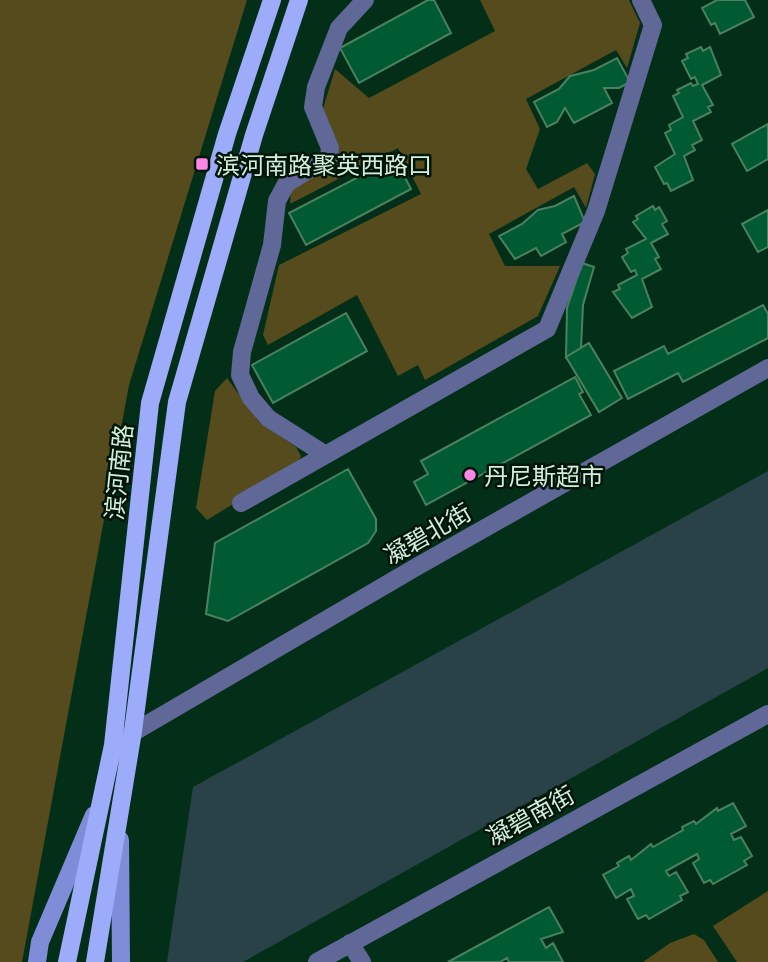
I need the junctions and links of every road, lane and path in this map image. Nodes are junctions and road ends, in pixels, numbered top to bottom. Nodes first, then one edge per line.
1 (271, 0) edge
2 (299, 0) edge
3 (365, 0) edge
4 (641, 0) edge
5 (768, 369) edge
6 (326, 454) junction
7 (241, 503) dead end
8 (768, 713) edge
9 (133, 732) junction
10 (113, 745) junction
11 (104, 789) junction
12 (120, 804) junction
13 (350, 943) junction
14 (37, 962) edge
15 (67, 962) edge
16 (95, 962) edge
17 (121, 962) edge
18 (317, 962) edge
19 (362, 962) edge

1 - 10 main road, 滨河南路
2 - 9 main road, 滨河南路
3 - 6 street
4 - 6 street
5 - 9 street, 凝碧北街
6 - 7 street
8 - 13 street, 凝碧南街
9 - 10 street, 凝碧北街
9 - 12 main road, 滨河南路
10 - 11 main road, 滨河南路
11 - 14 main road
11 - 15 main road, 滨河南路
12 - 16 main road, 滨河南路
12 - 17 main road
13 - 18 street, 凝碧南街
13 - 19 street

